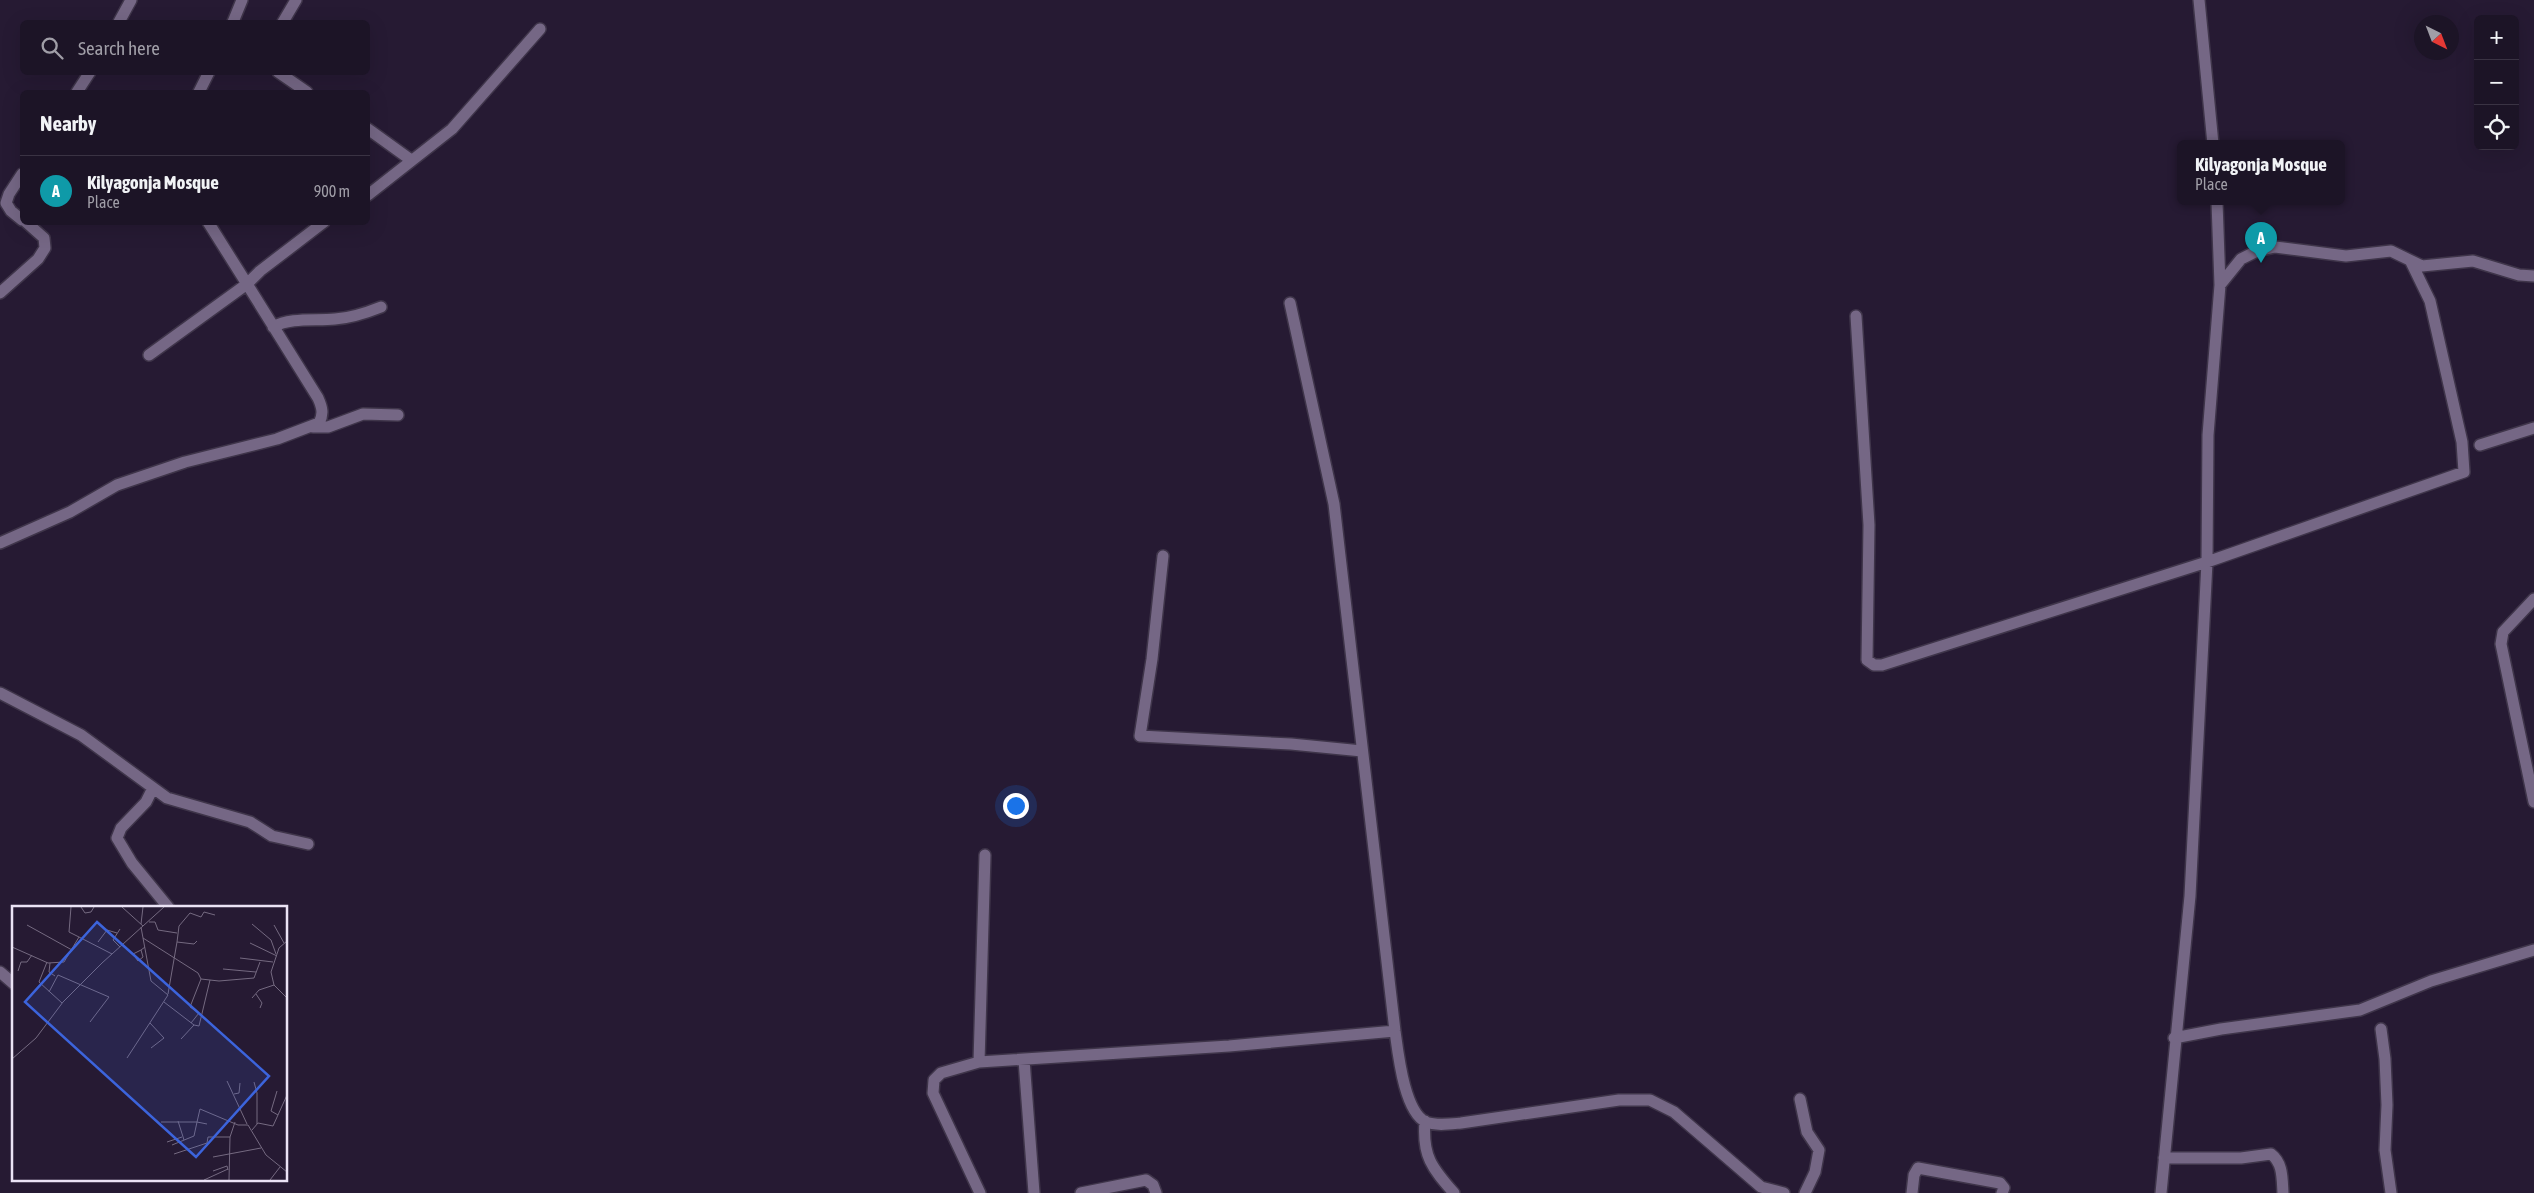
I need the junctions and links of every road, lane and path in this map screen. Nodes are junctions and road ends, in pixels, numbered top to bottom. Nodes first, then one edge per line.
1 (131, 0) edge
2 (242, 0) edge
3 (296, 0) edge
4 (2199, 0) edge
5 (120, 20) edge
6 (234, 20) edge
7 (284, 20) edge
8 (540, 29) dead end
9 (88, 75) edge
10 (208, 75) edge
11 (282, 75) edge
12 (78, 90) edge
13 (200, 90) edge
14 (304, 90) edge
15 (370, 130) edge
16 (2213, 140) edge
17 (411, 160) junction
18 (20, 177) edge
19 (370, 192) edge
20 (2217, 205) edge
21 (20, 218) edge
22 (29, 225) edge
23 (210, 225) edge
24 (320, 225) edge
25 (2411, 262) junction
26 (2534, 276) edge
27 (247, 284) junction
28 (2220, 285) junction
29 (0, 293) edge
30 (1290, 303) dead end
31 (381, 307) dead end
32 (1856, 316) dead end
33 (273, 327) junction
34 (149, 355) dead end
35 (398, 415) dead end
36 (313, 427) junction
37 (2534, 428) edge
38 (2480, 446) dead end
39 (0, 543) edge
40 (1163, 556) dead end
41 (2206, 562) junction
42 (2534, 600) edge
43 (0, 694) edge
44 (1362, 751) junction
45 (2531, 774) edge
46 (153, 788) junction
47 (2534, 802) edge
48 (308, 844) dead end
49 (986, 855) dead end
50 (167, 906) edge
51 (2534, 950) edge
52 (0, 972) edge
53 (12, 982) edge
54 (2381, 1029) dead end
55 (1395, 1031) junction
56 (2174, 1038) junction
57 (1024, 1060) junction
58 (979, 1062) junction
59 (1800, 1099) dead end
60 (1425, 1121) junction
61 (2164, 1158) junction
62 (980, 1193) edge
63 (1034, 1193) edge
64 (1081, 1193) edge
65 (1156, 1193) edge
66 (1454, 1193) edge
67 (1784, 1193) edge
68 (1805, 1193) edge
69 (1912, 1193) edge
70 (2002, 1193) edge
71 (2160, 1193) edge
72 (2283, 1193) edge
73 (2391, 1193) edge

1 - 5 street
2 - 6 street
3 - 7 street
4 - 16 street
8 - 17 street
9 - 12 street
10 - 13 street
11 - 14 street
15 - 17 street
17 - 19 street
18 - 21 street
20 - 28 street
22 - 29 street
23 - 27 street
24 - 27 street
25 - 26 street
25 - 28 street
25 - 41 street
27 - 33 street
27 - 34 street
28 - 41 street
30 - 44 street
31 - 33 street
32 - 41 street
33 - 36 street
35 - 36 street
36 - 39 street
37 - 38 street
40 - 44 street
41 - 56 street
42 - 45 street
43 - 46 street
44 - 55 street
45 - 47 street
46 - 48 street
46 - 50 street
49 - 58 street
51 - 56 street
52 - 53 street
54 - 73 street
55 - 57 street
55 - 60 street
56 - 61 street
57 - 58 street
57 - 63 street
58 - 62 street
59 - 68 street
60 - 66 street
60 - 67 street
61 - 71 street
61 - 72 street
64 - 65 street
69 - 70 street

